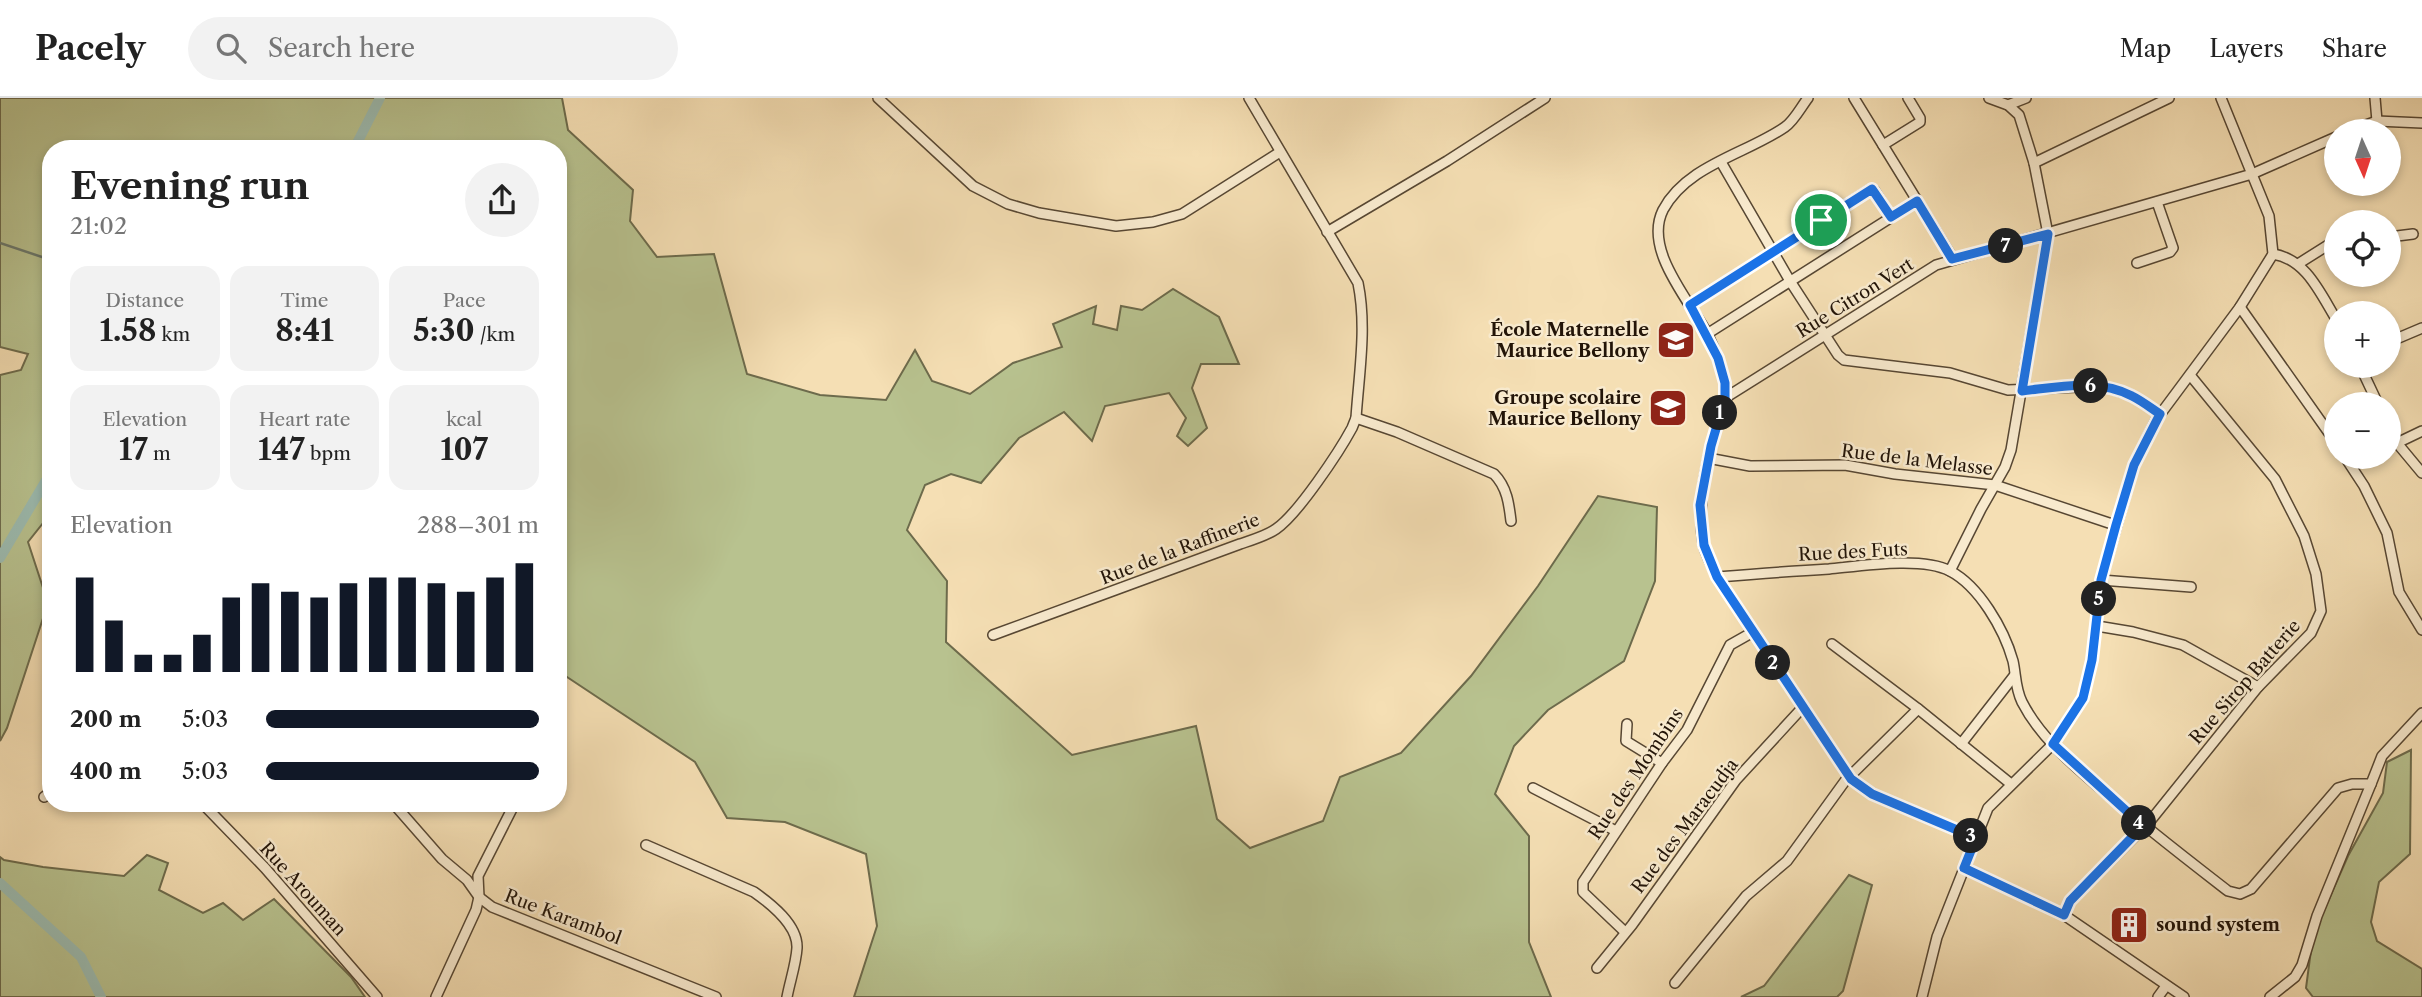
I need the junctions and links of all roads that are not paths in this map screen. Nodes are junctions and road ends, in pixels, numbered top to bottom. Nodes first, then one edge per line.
1 (878, 98) edge
2 (1249, 98) edge
3 (1545, 98) edge
4 (1808, 98) edge
5 (1854, 98) edge
6 (1908, 98) edge
7 (1989, 98) edge
8 (2026, 98) edge
9 (2169, 98) edge
10 (2221, 98) edge
11 (2375, 98) edge
12 (2008, 105) junction
13 (2377, 119) edge
14 (2401, 122) edge
15 (2422, 123) edge
16 (2324, 142) edge
17 (1883, 145) junction
18 (1280, 152) junction
19 (1721, 162) junction
20 (2034, 163) junction
21 (2252, 174) junction
22 (1917, 201) junction
23 (2157, 202) junction
24 (1891, 217) junction
25 (1327, 232) junction
26 (2048, 234) junction
27 (2413, 234) dead end
28 (2401, 236) edge
29 (2324, 248) edge
30 (1772, 250) junction
31 (2273, 254) junction
32 (1952, 259) junction
33 (2137, 263) dead end
34 (2298, 264) junction
35 (1790, 281) junction
36 (2324, 302) edge
37 (1690, 305) junction
38 (2240, 307) junction
39 (2422, 328) edge
40 (1707, 334) junction
41 (1825, 335) junction
42 (2401, 337) edge
43 (2190, 376) junction
44 (2022, 391) junction
45 (1725, 398) junction
46 (2160, 414) junction
47 (1356, 418) junction
48 (2324, 426) edge
49 (2422, 431) edge
50 (2401, 441) edge
51 (2401, 448) edge
52 (1708, 458) junction
53 (2353, 469) edge
54 (2422, 473) edge
55 (1995, 485) junction
56 (1511, 521) dead end
57 (2116, 525) junction
58 (1950, 571) junction
59 (1717, 577) junction
60 (2101, 580) junction
61 (2191, 587) dead end
62 (2097, 626) junction
63 (2422, 630) edge
64 (1753, 632) junction
65 (993, 635) dead end
66 (1832, 644) dead end
67 (2014, 676) junction
68 (2258, 687) junction
69 (1803, 707) junction
70 (1918, 709) junction
71 (2422, 713) edge
72 (1627, 724) dead end
73 (1961, 744) junction
74 (2053, 744) junction
75 (1662, 763) junction
76 (1849, 777) junction
77 (2011, 784) junction
78 (2371, 784) junction
79 (1534, 788) dead end
80 (211, 812) edge
81 (401, 812) edge
82 (510, 812) edge
83 (2143, 826) junction
84 (1616, 831) junction
85 (1976, 838) junction
86 (646, 845) dead end
87 (1964, 868) junction
88 (479, 897) junction
89 (2064, 915) junction
90 (1625, 932) junction
91 (1597, 968) dead end
92 (1675, 983) dead end
93 (2166, 986) junction
94 (377, 997) edge
95 (436, 997) edge
96 (716, 997) edge
97 (787, 997) edge
98 (1922, 997) edge
99 (2158, 997) edge
100 (2185, 997) edge
101 (2270, 997) edge

1 - 18 street
2 - 18 street, Rue de la Raffinerie
3 - 25 street
4 - 19 street
5 - 17 street
6 - 17 street
7 - 12 street
8 - 12 street
9 - 20 street
10 - 21 street
11 - 13 street
12 - 20 street
14 - 15 street
16 - 21 street, Rue Citron Vert
17 - 22 street
18 - 25 street, Rue de la Raffinerie
19 - 30 street
19 - 37 street
20 - 26 street
21 - 23 street, Rue Citron Vert
21 - 31 street
22 - 24 street
22 - 32 street
23 - 26 street, Rue Citron Vert
23 - 33 street
24 - 30 street
24 - 35 street
25 - 47 street, Rue de la Raffinerie
26 - 32 street, Rue Citron Vert
26 - 44 street
27 - 28 street
29 - 34 street
30 - 35 street
30 - 37 street
31 - 34 street
31 - 38 street
32 - 41 street, Rue Citron Vert
34 - 36 street
35 - 40 street
35 - 41 street
37 - 40 street
38 - 43 street
38 - 48 street
39 - 42 street
40 - 45 street
41 - 44 street
41 - 45 street, Rue Citron Vert
43 - 46 street
43 - 68 street, Rue Sirop Batterie
44 - 46 street
44 - 55 street
45 - 52 street
46 - 57 street
47 - 56 street
47 - 65 street, Rue de la Raffinerie
49 - 50 street
51 - 54 street
52 - 55 street, Rue de la Melasse
52 - 59 street
53 - 63 street
55 - 57 street, Rue de la Melasse
55 - 58 street
57 - 60 street
58 - 59 street, Rue des Futs
58 - 67 street, Rue des Futs
59 - 64 street
60 - 61 street
60 - 62 street
62 - 68 street
62 - 74 street
64 - 69 street
64 - 75 street, Rue des Mombins
66 - 70 street
67 - 73 street
67 - 74 street, Rue des Futs
68 - 83 street, Rue Sirop Batterie
69 - 76 street
69 - 90 street, Rue des Maracudja
70 - 73 street
70 - 76 street
71 - 78 street
72 - 75 street
73 - 77 street
74 - 77 street
74 - 83 street, Rue des Futs
75 - 84 street, Rue des Mombins
76 - 85 street
76 - 92 street
77 - 85 street
78 - 83 street, Rue des Futs
78 - 101 street
79 - 84 street
80 - 94 street, Rue Arouman
81 - 88 street, Rue Karambol
82 - 88 street
83 - 89 street, Rue Sirop Batterie
84 - 90 street, Rue des Mombins
85 - 87 street
86 - 97 street
87 - 89 street
87 - 98 street
88 - 95 street
88 - 96 street, Rue Karambol
89 - 93 street
90 - 91 street, Rue des Maracudja
93 - 99 street
93 - 100 street

